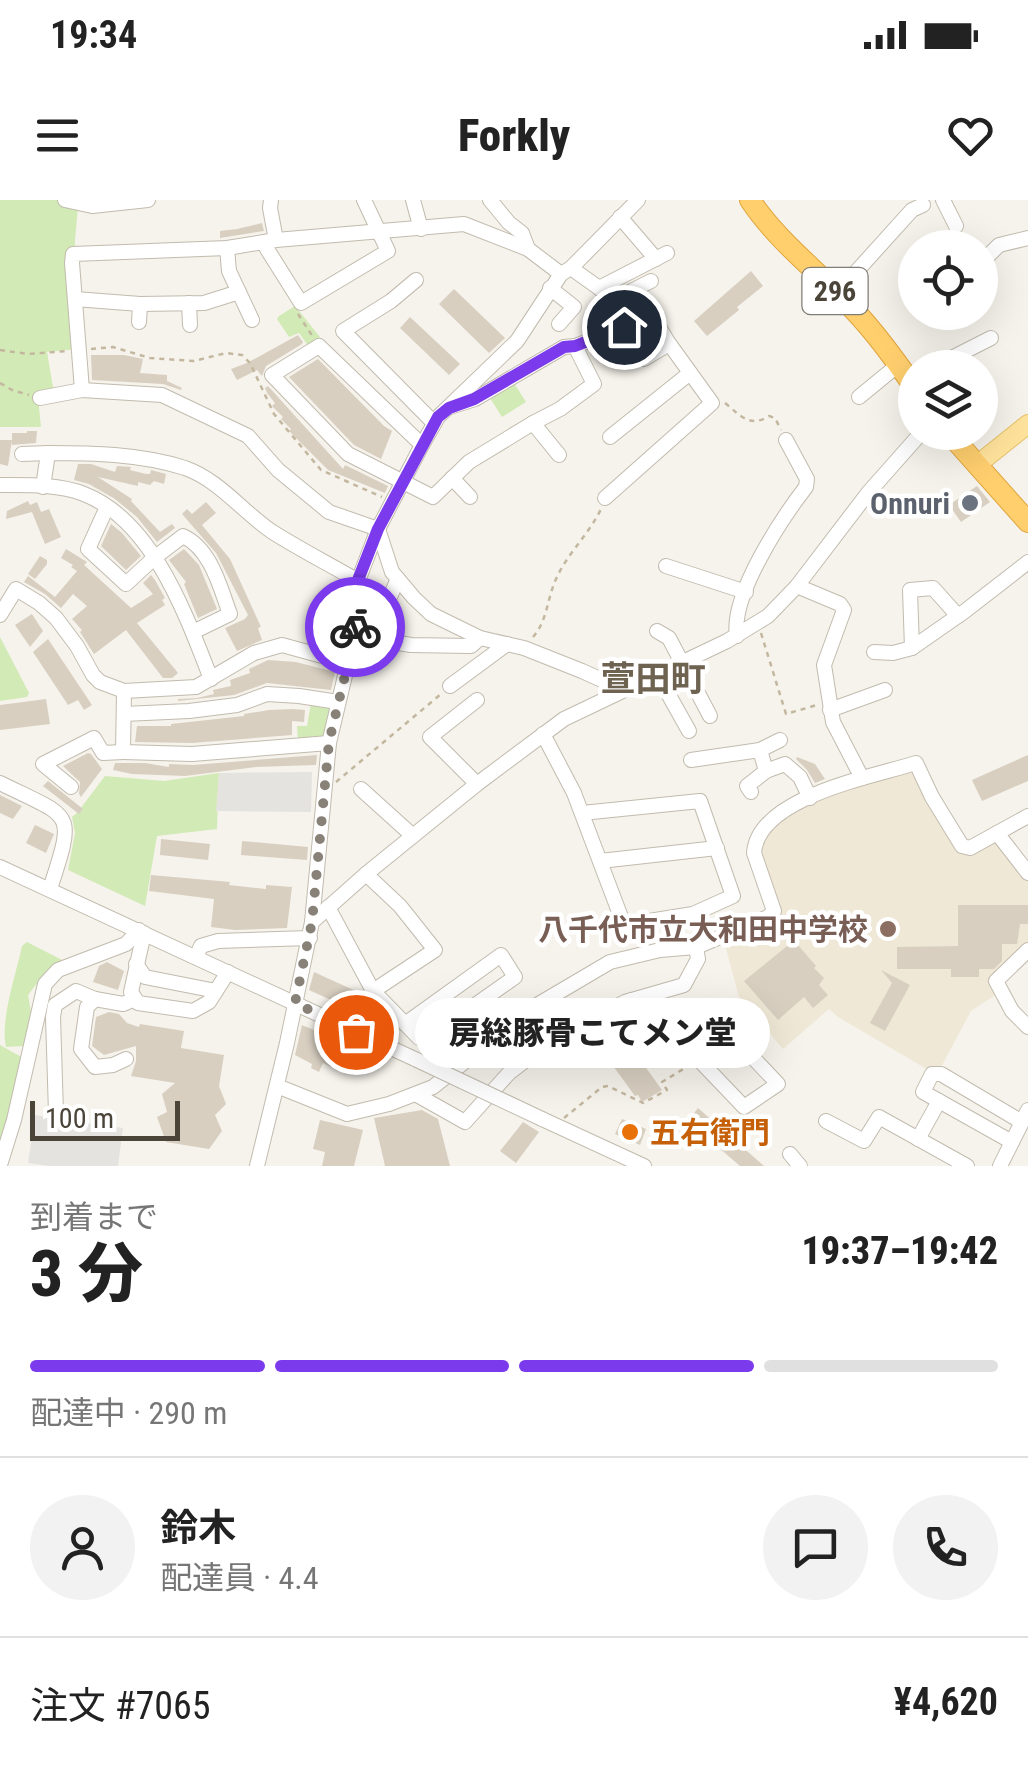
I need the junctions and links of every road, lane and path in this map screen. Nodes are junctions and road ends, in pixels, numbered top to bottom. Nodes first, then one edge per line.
1 (65, 200) edge
2 (148, 200) edge
3 (270, 200) edge
4 (364, 200) edge
5 (413, 200) edge
6 (490, 200) edge
7 (638, 200) edge
8 (750, 200) edge
9 (943, 200) edge
10 (94, 203) edge
11 (922, 205) dead end
12 (620, 217) junction
13 (956, 226) dead end
14 (421, 230) junction
15 (378, 232) junction
16 (1028, 238) edge
17 (271, 241) junction
18 (998, 245) edge
19 (227, 248) junction
20 (528, 249) junction
21 (566, 271) junction
22 (416, 280) dead end
23 (651, 281) dead end
24 (550, 288) junction
25 (599, 288) junction
26 (239, 292) junction
27 (837, 292) junction
28 (76, 299) junction
29 (189, 303) junction
30 (300, 303) junction
31 (140, 304) junction
32 (252, 320) dead end
33 (139, 322) dead end
34 (558, 324) dead end
35 (190, 325) dead end
36 (624, 327) junction
37 (991, 338) dead end
38 (669, 344) junction
39 (319, 346) junction
40 (575, 346) junction
41 (0, 350) edge
42 (79, 350) junction
43 (967, 350) edge
44 (898, 363) edge
45 (690, 372) junction
46 (898, 381) edge
47 (0, 383) edge
48 (82, 390) junction
49 (860, 397) dead end
50 (40, 398) joint
51 (712, 403) junction
52 (449, 408) junction
53 (533, 422) junction
54 (434, 423) junction
55 (1028, 424) edge
56 (610, 437) dead end
57 (786, 440) joint
58 (422, 445) junction
59 (906, 450) edge
60 (963, 450) edge
61 (48, 453) junction
62 (22, 454) dead end
63 (559, 455) dead end
64 (977, 466) junction
65 (452, 478) junction
66 (403, 481) junction
67 (0, 485) edge
68 (43, 487) junction
69 (470, 497) dead end
70 (605, 498) joint
71 (392, 502) junction
72 (106, 507) junction
73 (1028, 522) edge
74 (378, 529) junction
75 (154, 558) junction
76 (1028, 562) edge
77 (666, 566) dead end
78 (398, 579) junction
79 (358, 580) junction
80 (797, 586) junction
81 (746, 592) junction
82 (0, 615) edge
83 (958, 616) junction
84 (758, 623) junction
85 (657, 631) dead end
86 (193, 632) junction
87 (736, 636) junction
88 (367, 638) junction
89 (480, 638) junction
90 (507, 644) junction
91 (524, 648) junction
92 (912, 648) junction
93 (874, 652) dead end
94 (350, 658) junction
95 (681, 663) junction
96 (657, 674) junction
97 (212, 678) junction
98 (450, 686) joint
99 (624, 690) junction
100 (885, 690) dead end
101 (124, 691) junction
102 (478, 700) dead end
103 (338, 702) junction
104 (829, 707) junction
105 (124, 714) junction
106 (710, 716) dead end
107 (689, 731) dead end
108 (543, 734) junction
109 (780, 740) dead end
110 (329, 742) junction
111 (760, 750) junction
112 (123, 752) junction
113 (692, 760) dead end
114 (766, 771) junction
115 (862, 778) junction
116 (0, 783) edge
117 (478, 784) junction
118 (746, 786) dead end
119 (71, 787) dead end
120 (361, 789) dead end
121 (325, 792) junction
122 (810, 798) junction
123 (582, 813) junction
124 (1028, 816) edge
125 (998, 833) junction
126 (413, 836) junction
127 (717, 848) junction
128 (600, 861) junction
129 (0, 868) edge
130 (366, 874) junction
131 (1028, 874) edge
132 (50, 889) junction
133 (328, 906) junction
134 (312, 922) junction
135 (142, 932) junction
136 (310, 938) junction
137 (696, 947) junction
138 (1028, 950) edge
139 (196, 957) junction
140 (136, 964) junction
141 (228, 972) junction
142 (373, 990) junction
143 (216, 991) junction
144 (135, 998) junction
145 (95, 1000) junction
146 (631, 1000) junction
147 (295, 1003) junction
148 (532, 1008) junction
149 (406, 1024) junction
150 (1028, 1027) edge
151 (680, 1040) junction
152 (551, 1041) junction
153 (126, 1058) dead end
154 (699, 1060) junction
155 (277, 1086) junction
156 (417, 1095) junction
157 (939, 1101) junction
158 (56, 1114) dead end
159 (1025, 1116) edge
160 (549, 1122) junction
161 (826, 1122) dead end
162 (918, 1139) junction
163 (1012, 1142) junction
164 (0, 1164) edge
165 (256, 1166) edge
166 (644, 1166) edge
167 (967, 1166) edge
168 (1000, 1166) edge

1 - 10 street
2 - 10 street
3 - 17 street
4 - 15 street
5 - 14 street
6 - 20 street
7 - 12 street
8 - 27 highway, 296
9 - 13 street
11 - 27 street
12 - 21 street
12 - 25 street
14 - 15 street
14 - 20 street
15 - 17 street
15 - 30 street
16 - 18 street
17 - 19 street
17 - 30 street
19 - 26 street
19 - 28 street
20 - 21 street
21 - 24 street
21 - 25 street
22 - 54 street
23 - 25 street
24 - 34 street
24 - 52 street
26 - 29 street
26 - 32 street
27 - 44 highway, 296
28 - 31 street
28 - 42 street
29 - 31 street
29 - 35 street
30 - 39 path
31 - 33 street
36 - 38 street
36 - 38 street
36 - 40 street
37 - 43 street
38 - 45 street
39 - 58 street
39 - 66 street
40 - 52 street
40 - 53 street
41 - 42 path
42 - 48 street
42 - 71 path
45 - 51 street
45 - 56 street
46 - 49 street
47 - 50 path
48 - 50 street
48 - 74 street
51 - 57 path
51 - 70 street
52 - 54 street
53 - 63 street
53 - 65 street
54 - 58 street
55 - 64 main road
57 - 81 street
58 - 66 street
59 - 80 street
60 - 64 highway
61 - 62 street
61 - 68 street
61 - 79 street
64 - 73 highway
65 - 66 street
65 - 69 street
66 - 71 street
67 - 68 street
68 - 72 street
70 - 91 path
71 - 74 street
72 - 75 street
72 - 75 street
74 - 78 street
74 - 79 street
75 - 86 street
75 - 86 street
76 - 83 street
77 - 81 street
78 - 88 street
78 - 89 street
79 - 94 street
80 - 84 street
80 - 104 street
81 - 87 street
82 - 101 street
83 - 92 street
83 - 92 street
84 - 87 street
84 - 104 path
85 - 95 street
86 - 97 street
87 - 95 street
88 - 89 street
88 - 94 street
89 - 90 street
90 - 91 street
90 - 98 street
91 - 99 street
92 - 93 street
94 - 97 street
94 - 103 street
95 - 96 street
95 - 106 street
96 - 99 street
96 - 107 street
97 - 101 street
98 - 121 path
99 - 108 street
100 - 104 street
101 - 105 street
102 - 117 street
103 - 105 street
103 - 110 street
104 - 115 street
105 - 112 street
108 - 117 street
108 - 123 street
109 - 111 street
110 - 112 street
110 - 121 street
111 - 113 street
111 - 114 street
112 - 119 street
114 - 118 street
114 - 122 street
115 - 122 street
115 - 125 street
116 - 132 street
117 - 126 street
120 - 126 street
121 - 134 street
122 - 137 street
123 - 127 street
123 - 128 street
124 - 125 street
125 - 131 street
126 - 130 street
127 - 128 street
127 - 128 street
129 - 132 street
130 - 133 street
130 - 142 street
132 - 135 street
133 - 134 street
133 - 142 street
134 - 136 street
135 - 139 street
135 - 140 street
135 - 164 street
136 - 139 street
136 - 147 street
137 - 146 street
137 - 148 street
138 - 150 street
139 - 141 street
140 - 143 street
140 - 144 street
141 - 143 street
141 - 147 street
142 - 149 street
143 - 144 street
144 - 145 street
145 - 153 street
145 - 158 street
146 - 151 street
146 - 152 street
147 - 155 street
147 - 160 street, bridge
148 - 152 street
148 - 156 street
149 - 149 street
151 - 154 street
151 - 154 street
152 - 156 street
154 - 160 path
155 - 156 street
155 - 165 street
157 - 159 street
157 - 162 street
157 - 163 street
159 - 163 street
160 - 166 street
161 - 162 street
162 - 167 street
163 - 168 street

